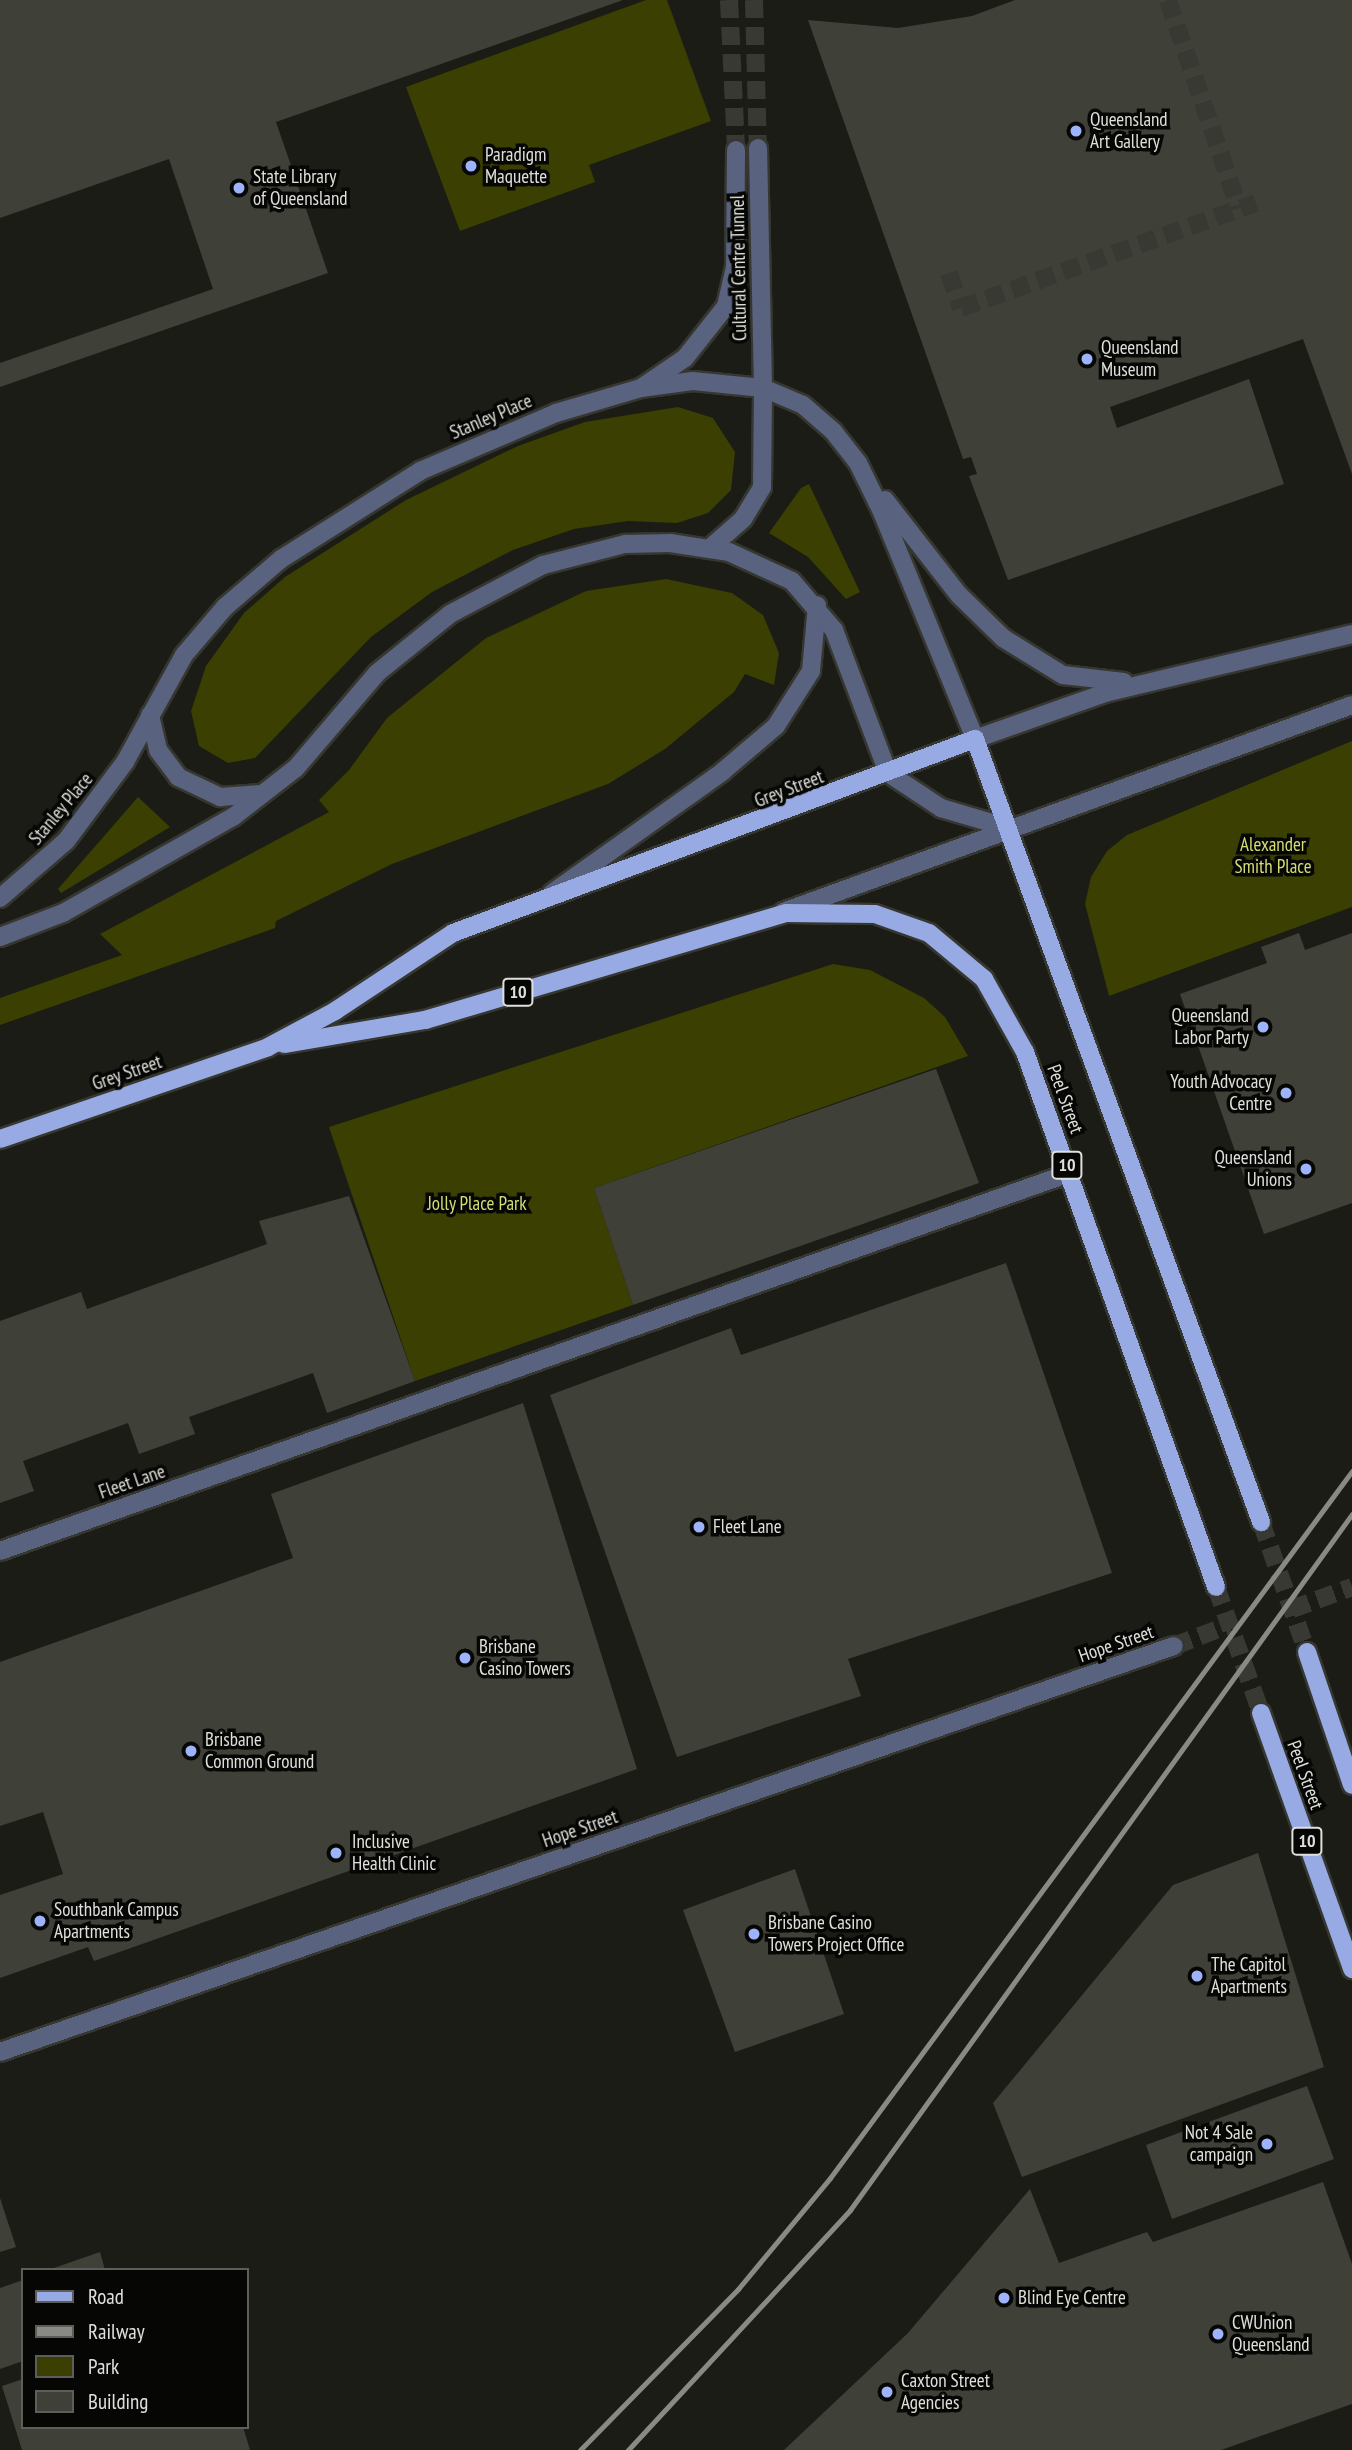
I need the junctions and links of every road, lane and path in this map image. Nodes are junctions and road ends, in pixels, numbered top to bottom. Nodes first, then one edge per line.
1 (758, 148) tunnel mouth
2 (736, 150) tunnel mouth
3 (641, 388) junction
4 (763, 388) junction
5 (858, 463) junction
6 (710, 548) junction
7 (817, 605) junction
8 (1352, 634) edge
9 (1147, 683) junction
10 (1352, 705) edge
11 (150, 715) junction
12 (975, 739) junction
13 (888, 774) junction
14 (265, 794) junction
15 (1009, 828) junction
16 (0, 898) edge
17 (544, 900) junction
18 (763, 919) junction
19 (0, 937) edge
20 (268, 1047) junction
21 (0, 1139) edge
22 (1070, 1173) junction
23 (1261, 1522) tunnel mouth
24 (0, 1551) edge
25 (1216, 1587) tunnel mouth
26 (1174, 1646) tunnel mouth
27 (1307, 1652) tunnel mouth
28 (1261, 1713) tunnel mouth
29 (1352, 1784) edge
30 (1352, 1969) edge
31 (0, 2052) edge

1 - 4 street, Cultural Centre Tunnel
2 - 3 street, Cultural Centre Tunnel
3 - 4 street, Stanley Place
3 - 11 street, Stanley Place
4 - 5 street, Stanley Place
4 - 6 street, Cultural Centre Tunnel
5 - 9 street
5 - 12 street, Stanley Place
6 - 7 street
6 - 14 street
7 - 13 street
7 - 17 street
8 - 9 street, Grey Street
9 - 12 street, Grey Street
10 - 15 street, Grey Street
11 - 14 street
11 - 16 street, Stanley Place
12 - 13 main road, Grey Street / 10
12 - 15 main road
13 - 15 street
13 - 17 main road, Grey Street / 10
14 - 19 street
15 - 18 street, Grey Street
15 - 23 main road
17 - 20 main road, Grey Street / 10
18 - 20 main road, Grey Street / 10
18 - 22 main road, Peel Street / 10
20 - 21 main road, Grey Street / 10
22 - 24 street, Fleet Lane
22 - 25 main road, Peel Street / 10
26 - 31 street, Hope Street
27 - 29 main road
28 - 30 main road, Peel Street / 10

